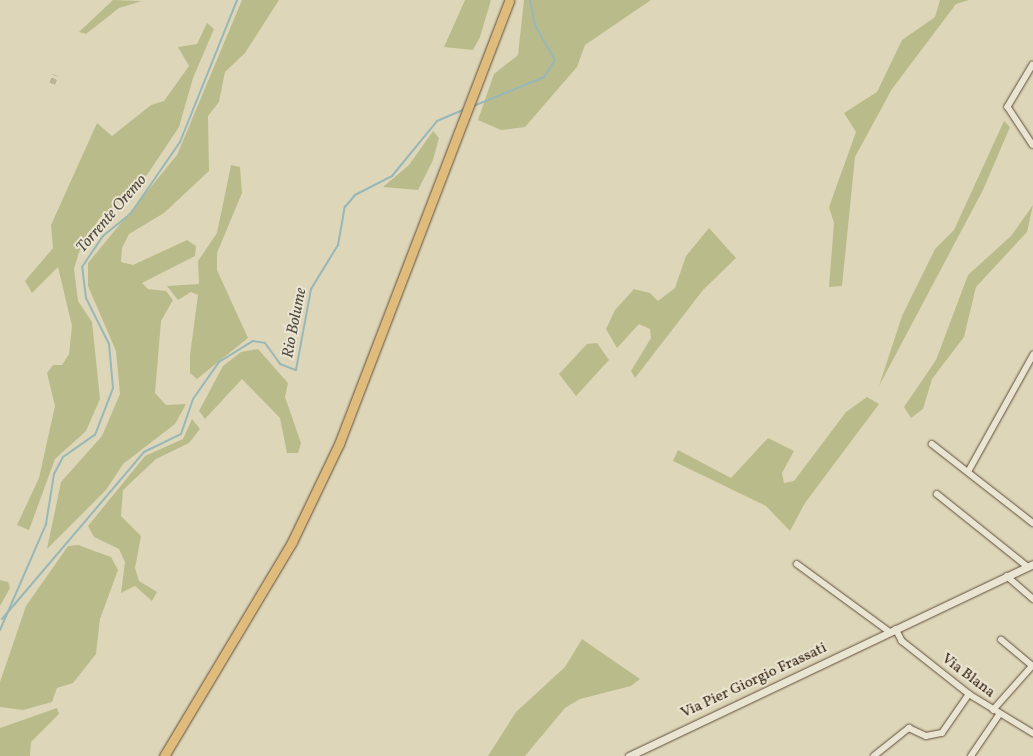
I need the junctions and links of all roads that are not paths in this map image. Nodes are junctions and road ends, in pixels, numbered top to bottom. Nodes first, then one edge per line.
1 (509, 0) edge
2 (1033, 65) edge
3 (1033, 145) edge
4 (1033, 355) edge
5 (932, 444) dead end
6 (968, 472) junction
7 (937, 494) dead end
8 (1033, 523) edge
9 (797, 564) dead end
10 (1030, 565) edge
11 (1007, 576) junction
12 (1033, 599) edge
13 (893, 630) junction
14 (1001, 640) dead end
15 (969, 694) junction
16 (993, 710) junction
17 (999, 715) junction
18 (183, 729) junction
19 (1033, 734) edge
20 (164, 756) edge
21 (171, 756) edge
22 (629, 756) edge
23 (874, 756) edge
24 (970, 756) edge

1 - 18 main road
2 - 3 street
4 - 6 street
5 - 6 street
6 - 8 street
7 - 10 street
9 - 13 street
10 - 11 street, Via Pier Giorgio Frassati
11 - 12 street
11 - 13 street, Via Pier Giorgio Frassati
13 - 15 street, Via Blana
13 - 22 street, Via Pier Giorgio Frassati
14 - 16 street
15 - 16 street, Via Blana
15 - 23 street
16 - 17 street, Via Blana
17 - 19 street, Via Blana
17 - 24 street
18 - 20 main road
18 - 21 main road

